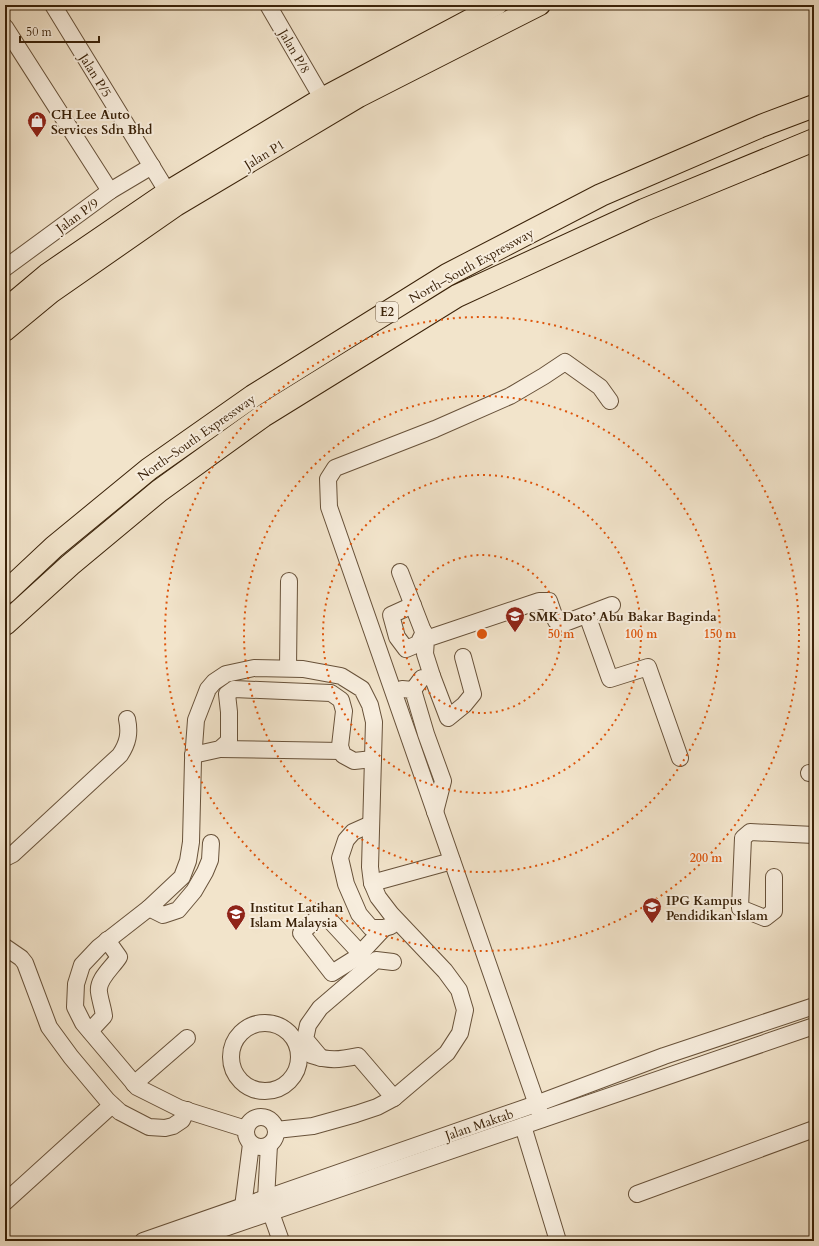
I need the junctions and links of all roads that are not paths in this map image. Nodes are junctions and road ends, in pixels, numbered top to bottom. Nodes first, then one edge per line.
1 (53, 5) edge
2 (268, 5) edge
3 (496, 5) edge
4 (540, 5) edge
5 (5, 27) edge
6 (322, 98) junction
7 (814, 106) edge
8 (814, 140) edge
9 (152, 166) junction
10 (110, 191) junction
11 (172, 199) junction
12 (5, 268) edge
13 (5, 309) edge
14 (5, 330) edge
15 (610, 401) dead end
16 (400, 572) dead end
17 (289, 581) dead end
18 (5, 593) edge
19 (413, 605) junction
20 (612, 605) dead end
21 (587, 615) junction
22 (5, 624) edge
23 (425, 636) junction
24 (463, 657) dead end
25 (288, 668) junction
26 (432, 676) junction
27 (392, 688) junction
28 (412, 690) junction
29 (127, 719) dead end
30 (220, 749) junction
31 (341, 751) junction
32 (193, 755) junction
33 (680, 758) dead end
34 (373, 759) junction
35 (435, 812) junction
36 (371, 824) junction
37 (814, 836) edge
38 (211, 843) dead end
39 (5, 858) edge
40 (452, 862) junction
41 (774, 877) dead end
42 (372, 883) junction
43 (149, 908) junction
44 (400, 923) junction
45 (384, 928) junction
46 (107, 940) junction
47 (5, 947) edge
48 (364, 960) junction
49 (393, 962) dead end
50 (814, 1006) edge
51 (814, 1026) edge
52 (90, 1031) junction
53 (187, 1038) dead end
54 (299, 1050) junction
55 (322, 1058) junction
56 (134, 1084) junction
57 (264, 1091) junction
58 (394, 1098) junction
59 (536, 1104) junction
60 (112, 1105) junction
61 (187, 1110) junction
62 (262, 1117) junction
63 (542, 1119) junction
64 (523, 1126) junction
65 (814, 1129) edge
66 (276, 1130) junction
67 (249, 1136) junction
68 (269, 1145) junction
69 (637, 1194) dead end
70 (5, 1202) edge
71 (269, 1205) junction
72 (245, 1213) junction
73 (143, 1241) edge
74 (187, 1241) edge
75 (282, 1241) edge
76 (558, 1241) edge

1 - 9 street, Jalan P/5
2 - 6 street, Jalan P/8
3 - 6 main road, Jalan P1
4 - 11 main road, Jalan P1
5 - 10 street
6 - 11 main road, Jalan P1
7 - 18 highway, North–South Expressway / E2
8 - 22 highway, North–South Expressway / E2
9 - 10 street, Jalan P/9
9 - 11 street, Jalan P/5
10 - 12 street, Jalan P/9
11 - 13 main road, Jalan P1
11 - 14 main road, Jalan P1
15 - 27 street
16 - 19 street
17 - 25 street
19 - 23 street
19 - 23 street
20 - 21 street
21 - 23 street
21 - 33 street
23 - 26 street
24 - 26 street
25 - 32 street
25 - 34 street
26 - 28 street
27 - 28 street
27 - 35 street
28 - 35 street
29 - 39 street
30 - 31 street
30 - 31 street
30 - 32 street
31 - 34 street
32 - 43 street
34 - 36 street
35 - 40 street
36 - 42 street
36 - 45 street
37 - 41 street
38 - 43 street
40 - 42 street
40 - 59 street
42 - 44 street
43 - 46 street
44 - 45 street
44 - 58 street
45 - 48 street
46 - 52 street
46 - 52 street
47 - 60 street
48 - 49 street
48 - 55 street
50 - 59 street, Jalan Maktab
51 - 63 street, Jalan Maktab
52 - 56 street
53 - 56 street
54 - 55 street
54 - 57 street
54 - 57 street
55 - 58 street
56 - 61 street
57 - 62 street
58 - 66 street
59 - 63 street
59 - 71 street, Jalan Maktab
60 - 61 street
60 - 70 street
61 - 67 street
62 - 66 street
62 - 67 street
63 - 64 street, Jalan Maktab
64 - 71 street, Jalan Maktab
64 - 76 street
65 - 69 street
66 - 68 street
67 - 68 street
67 - 72 street
68 - 71 street
71 - 72 street, Jalan Maktab
71 - 75 street
72 - 73 street, Jalan Maktab
72 - 74 street, Jalan Maktab

